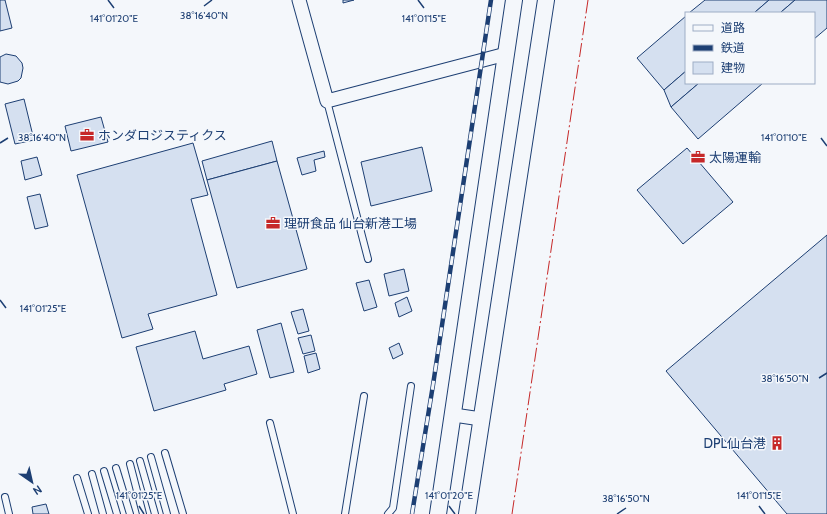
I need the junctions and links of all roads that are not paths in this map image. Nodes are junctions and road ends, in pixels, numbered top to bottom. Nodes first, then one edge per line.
1 (299, 0) edge
2 (514, 0) edge
3 (546, 0) edge
4 (506, 54) junction
5 (326, 101) junction
6 (368, 259) dead end
7 (411, 386) dead end
8 (364, 396) dead end
9 (454, 415) junction
10 (481, 419) junction
11 (270, 422) dead end
12 (165, 453) dead end
13 (151, 457) dead end
14 (140, 461) dead end
15 (130, 464) dead end
16 (116, 468) dead end
17 (104, 471) dead end
18 (92, 474) dead end
19 (77, 478) dead end
20 (5, 498) dead end
21 (9, 514) edge
22 (88, 514) edge
23 (103, 514) edge
24 (117, 514) edge
25 (130, 514) edge
26 (143, 514) edge
27 (155, 514) edge
28 (167, 514) edge
29 (183, 514) edge
30 (293, 514) edge
31 (345, 514) edge
32 (388, 514) edge
33 (438, 514) edge
34 (468, 514) edge

1 - 5 street
2 - 4 street
3 - 10 street
4 - 5 street
4 - 9 street
5 - 6 lane
7 - 32 lane
8 - 31 lane
9 - 10 street
9 - 33 street
10 - 34 street
11 - 30 lane
12 - 29 lane
13 - 28 lane
14 - 27 lane
15 - 26 lane
16 - 25 lane
17 - 24 lane
18 - 23 lane
19 - 22 lane
20 - 21 lane

